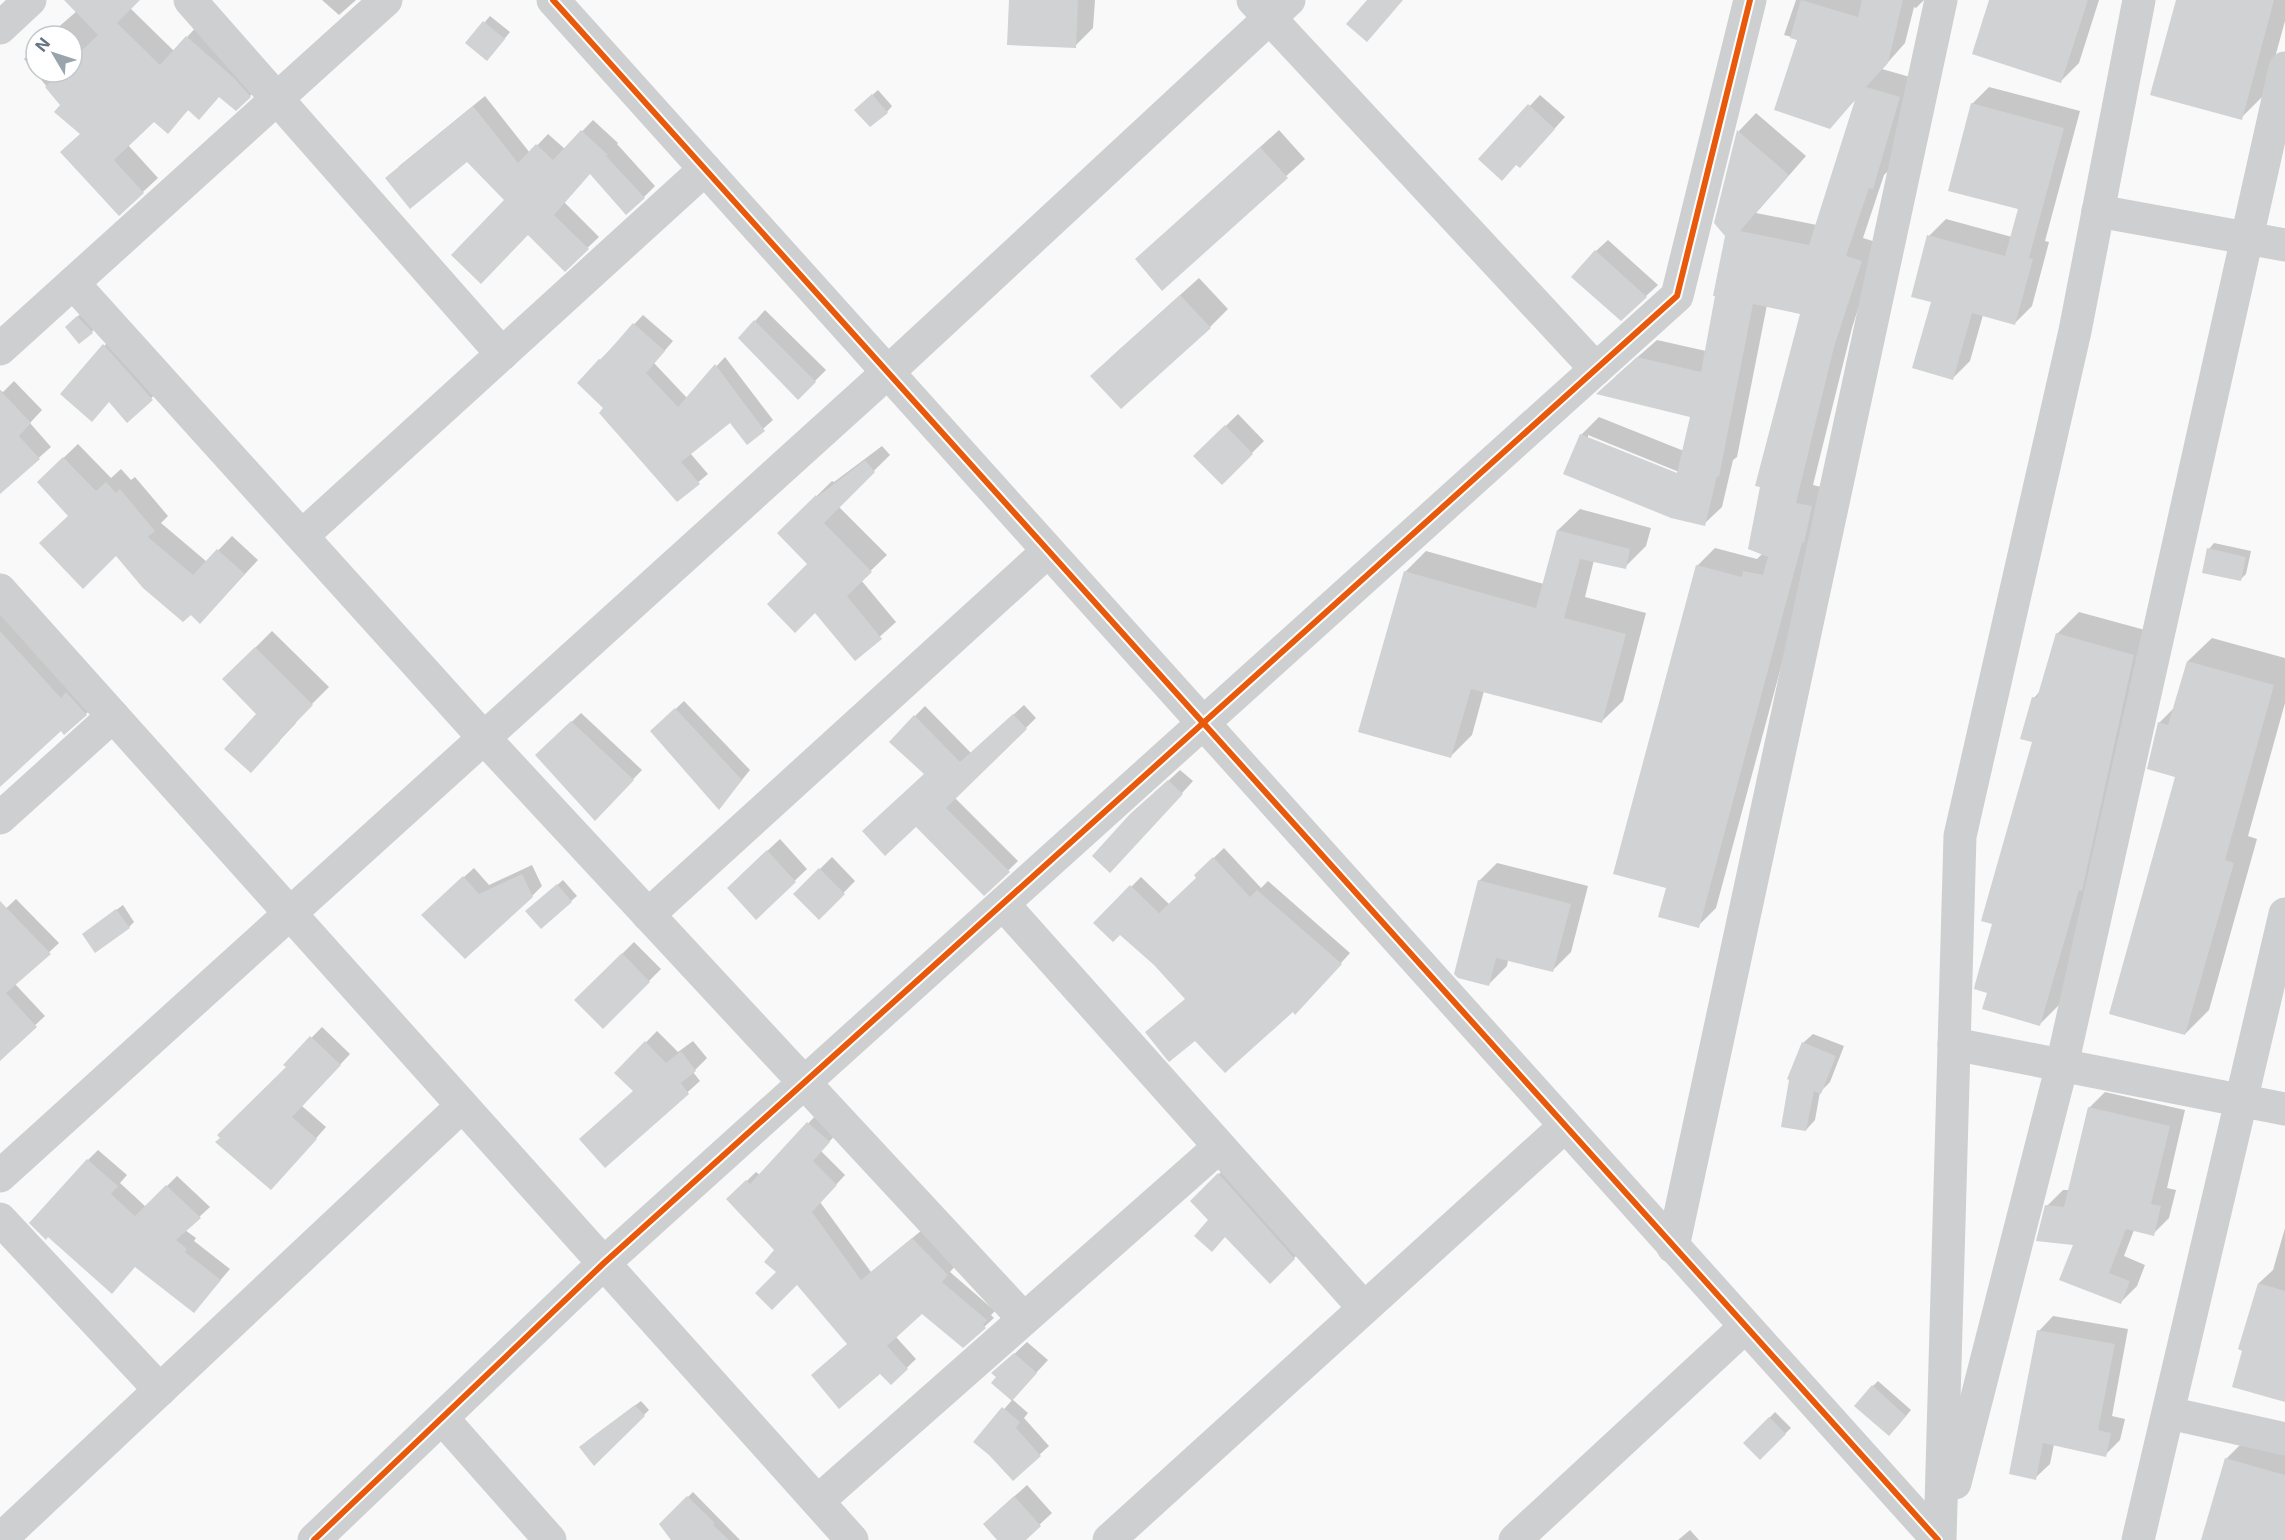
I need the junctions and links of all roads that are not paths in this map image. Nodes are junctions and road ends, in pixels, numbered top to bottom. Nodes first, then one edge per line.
1 (30, 0) edge
2 (190, 0) edge
3 (386, 0) edge
4 (553, 0) edge
5 (1750, 0) edge
6 (1941, 0) edge
7 (2139, 0) edge
8 (1270, 6) edge
9 (0, 28) edge
10 (2285, 68) edge
11 (277, 99) junction
12 (705, 169) junction
13 (2098, 211) junction
14 (2247, 238) junction
15 (2285, 245) edge
16 (73, 283) junction
17 (0, 350) edge
18 (502, 354) junction
19 (1596, 369) junction
20 (888, 372) junction
21 (302, 536) junction
22 (1048, 551) junction
23 (0, 590) edge
24 (113, 716) junction
25 (1203, 723) junction
26 (484, 738) junction
27 (0, 818) edge
28 (1003, 904) junction
29 (290, 913) junction
30 (2285, 914) edge
31 (648, 915) junction
32 (1954, 1044) junction
33 (2062, 1065) junction
34 (804, 1083) junction
35 (2242, 1100) junction
36 (462, 1106) junction
37 (2285, 1109) edge
38 (1565, 1126) junction
39 (1219, 1147) junction
40 (0, 1176) edge
41 (0, 1219) edge
42 (1673, 1247) junction
43 (604, 1263) junction
44 (1364, 1308) junction
45 (1023, 1320) junction
46 (1745, 1327) junction
47 (160, 1389) junction
48 (2169, 1413) junction
49 (442, 1418) junction
50 (2285, 1439) edge
51 (818, 1501) junction
52 (0, 1540) edge
53 (314, 1540) edge
54 (550, 1540) edge
55 (852, 1540) edge
56 (1109, 1540) edge
57 (1515, 1540) edge
58 (1940, 1540) edge
59 (2138, 1540) edge

1 - 9 street
2 - 11 street
3 - 11 street
4 - 12 street
5 - 19 street
6 - 42 street
7 - 13 street
8 - 19 street
8 - 20 street
10 - 14 street
11 - 16 street
11 - 18 street
12 - 18 street
12 - 20 street
13 - 14 street
13 - 32 street
14 - 15 street
14 - 33 street
16 - 17 street
16 - 21 street
18 - 21 street
19 - 25 street
20 - 22 street
20 - 26 street
21 - 26 street
22 - 25 street
22 - 31 street
23 - 24 street
24 - 27 street
24 - 29 street
25 - 28 street
25 - 38 street
26 - 29 street
26 - 31 street
28 - 34 street
28 - 39 street
29 - 36 street
29 - 40 street
30 - 35 street
31 - 34 street
32 - 33 street
32 - 58 street
33 - 35 street
33 - 58 street
34 - 43 street
34 - 45 street
35 - 37 street
35 - 48 street
36 - 43 street
36 - 47 street
38 - 42 street
38 - 44 street
39 - 44 street
39 - 45 street
41 - 47 street
42 - 46 street
43 - 49 street
43 - 51 street
44 - 56 street
45 - 51 street
46 - 57 street
46 - 58 street
47 - 52 street
48 - 50 street
48 - 59 street
49 - 53 street
49 - 54 street
51 - 55 street

